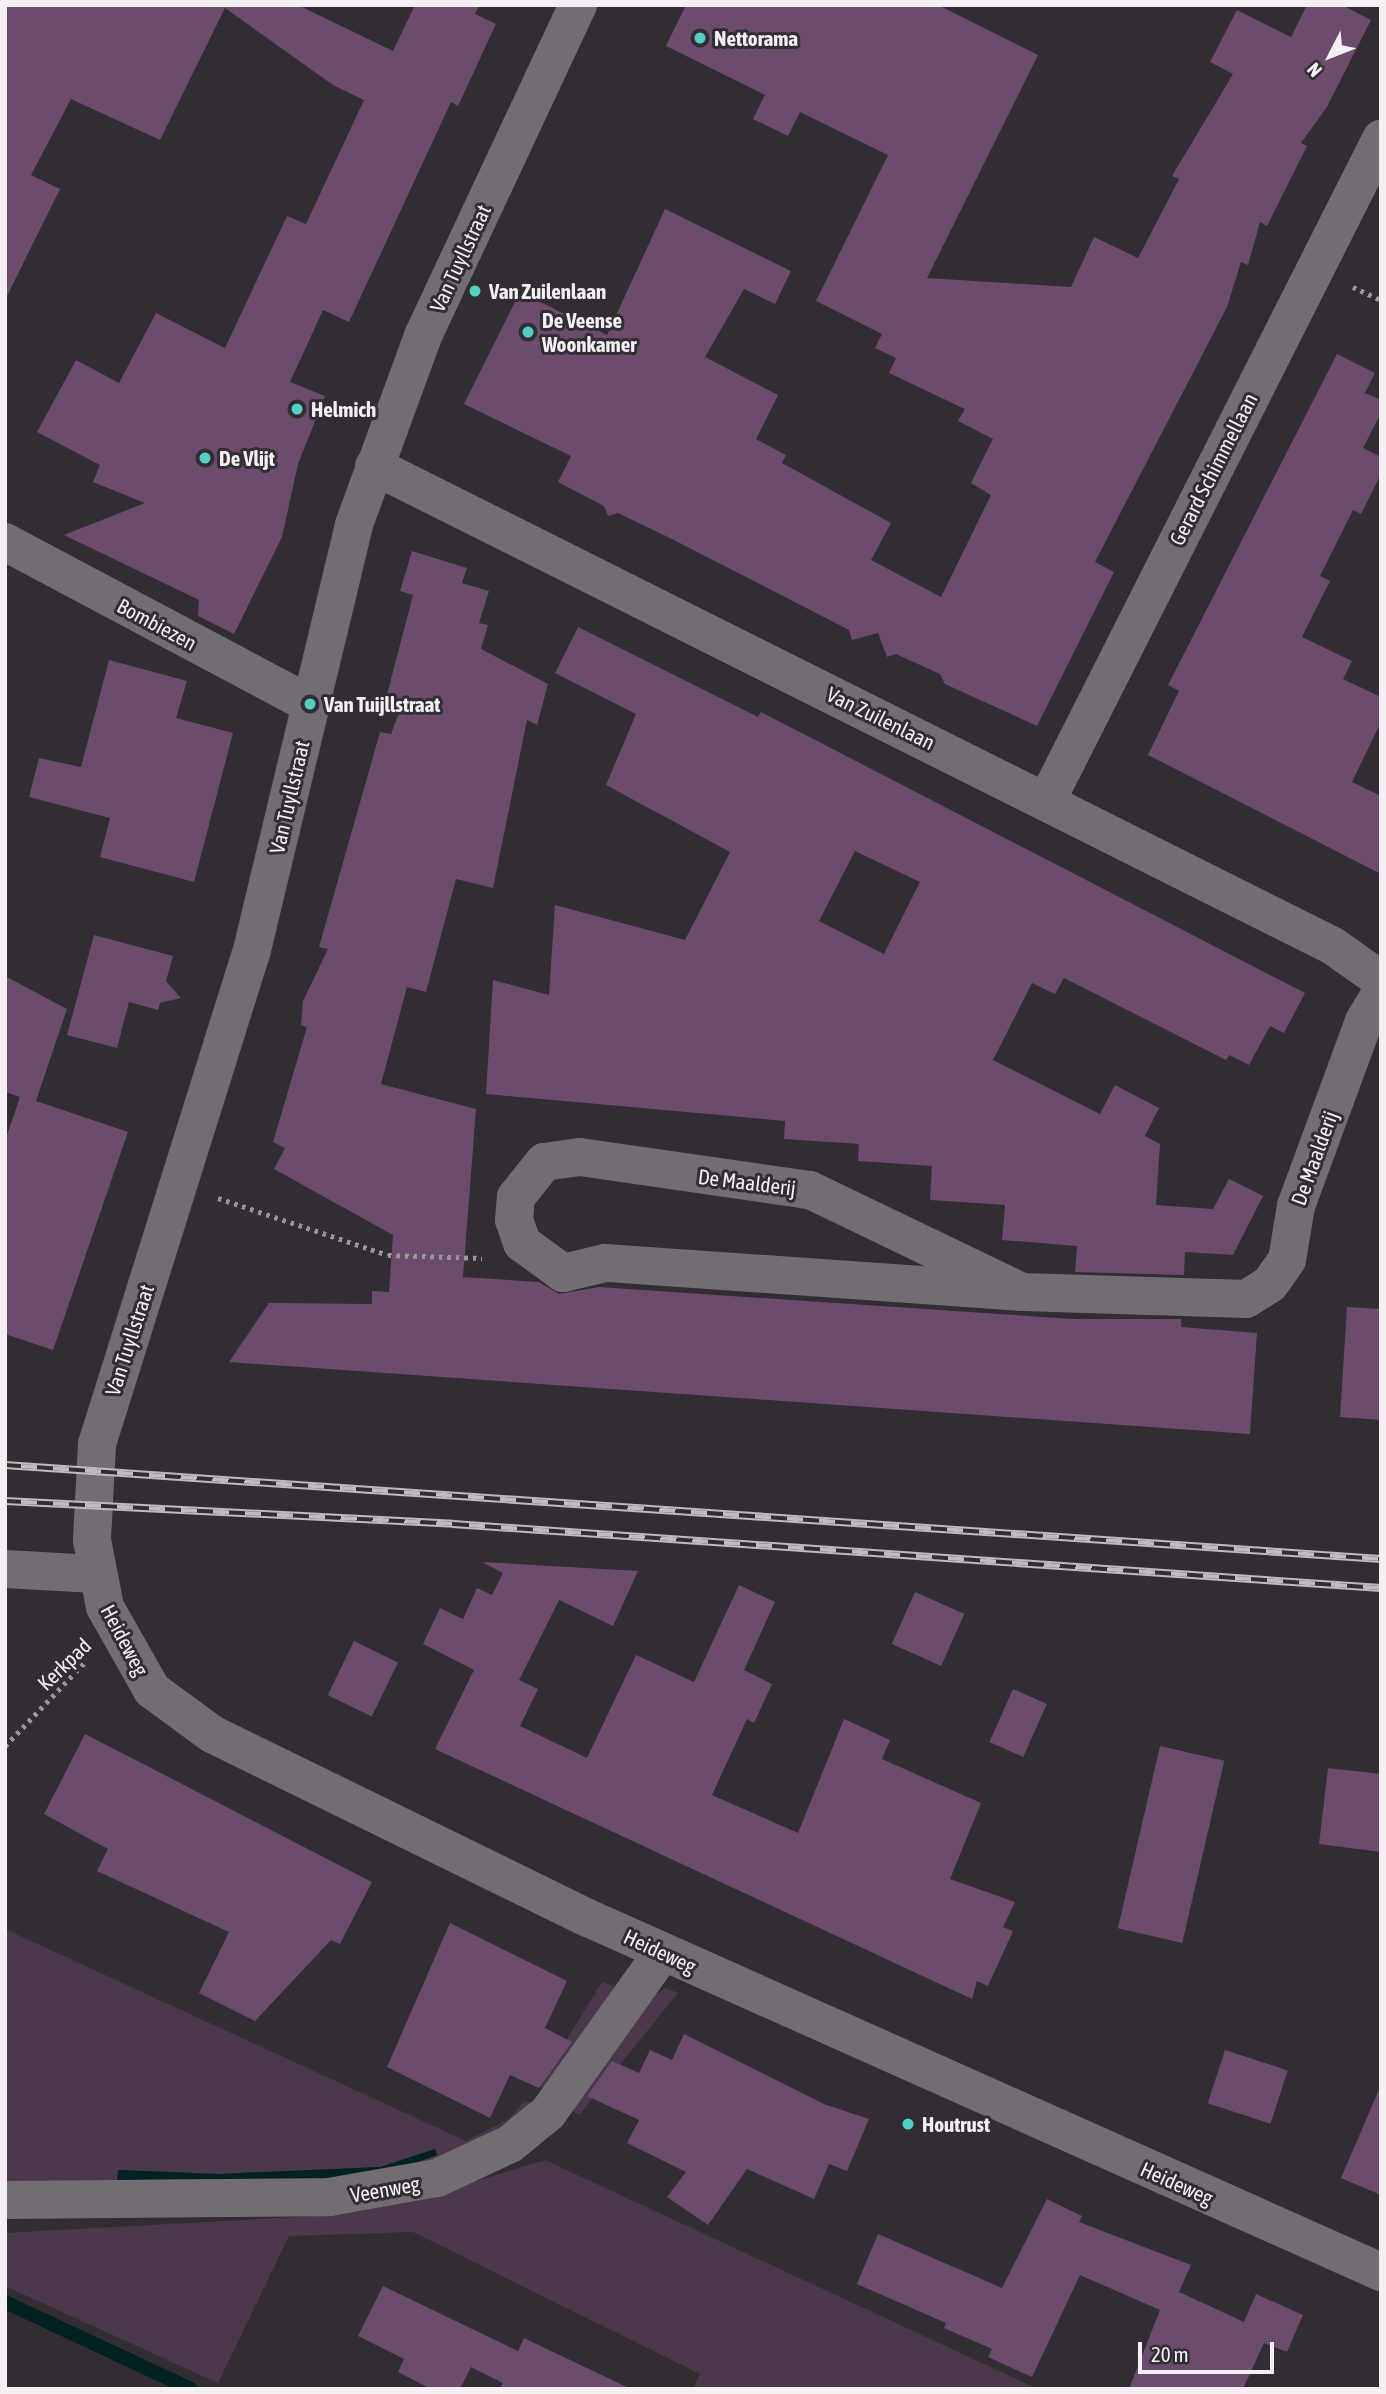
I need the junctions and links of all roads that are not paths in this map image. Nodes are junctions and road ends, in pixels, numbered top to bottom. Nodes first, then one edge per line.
1 (578, 5) edge
2 (1381, 139) edge
3 (374, 466) junction
4 (5, 542) edge
5 (310, 704) junction
6 (1047, 800) junction
7 (1381, 980) edge
8 (1381, 992) edge
9 (1022, 1292) junction
10 (92, 1488) joint
11 (5, 1569) edge
12 (95, 1574) junction
13 (663, 1952) junction
14 (5, 2200) edge
15 (1381, 2272) edge

1 - 3 street, Van Tuyllstraat
2 - 6 street, Gerard Schimmellaan
3 - 5 street, Van Tuyllstraat
3 - 6 street, Van Zuilenlaan
4 - 5 street, Bombiezen
5 - 10 street, Van Tuyllstraat
6 - 7 street, Van Zuilenlaan
8 - 9 street, De Maalderij
9 - 9 street, De Maalderij
10 - 12 street, Heideweg
11 - 12 street
12 - 13 street, Heideweg
13 - 14 street, Veenweg
13 - 15 street, Heideweg

